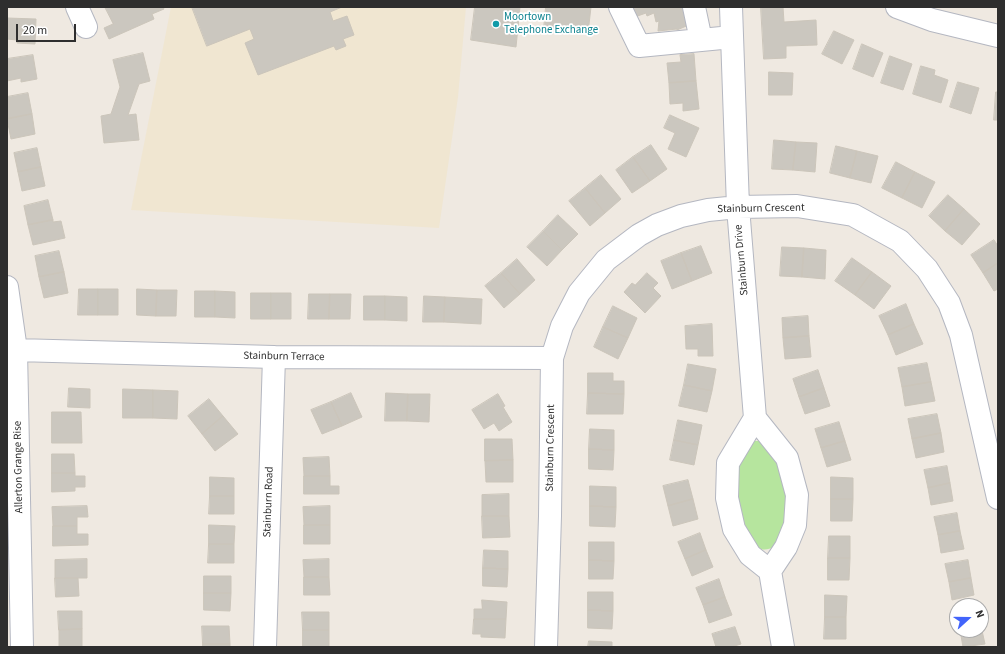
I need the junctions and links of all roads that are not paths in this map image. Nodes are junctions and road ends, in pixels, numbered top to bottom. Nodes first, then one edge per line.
1 (77, 7) edge
2 (620, 7) edge
3 (694, 7) edge
4 (731, 7) edge
5 (897, 7) edge
6 (86, 27) dead end
7 (998, 36) edge
8 (732, 37) junction
9 (701, 40) junction
10 (738, 207) junction
11 (7, 287) edge
12 (12, 349) edge
13 (274, 357) junction
14 (552, 358) junction
15 (755, 418) junction
16 (998, 498) edge
17 (770, 571) junction
18 (17, 639) edge
19 (265, 647) edge
20 (546, 647) edge
21 (783, 647) edge

1 - 6 street
2 - 9 street
3 - 9 street
4 - 8 street, Stainburn Drive
5 - 7 street
8 - 9 street
8 - 10 street, Stainburn Drive
10 - 14 street, Stainburn Crescent
10 - 15 street, Stainburn Drive
10 - 16 street, Stainburn Crescent
11 - 12 street, Allerton Grange Rise
12 - 13 street, Stainburn Terrace
12 - 18 street, Allerton Grange Rise
13 - 14 street, Stainburn Terrace
13 - 19 street, Stainburn Road
14 - 20 street, Stainburn Crescent
15 - 17 street
15 - 17 street
17 - 21 street

